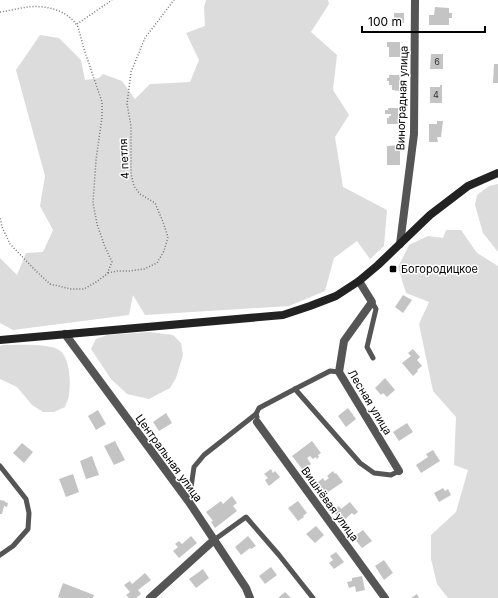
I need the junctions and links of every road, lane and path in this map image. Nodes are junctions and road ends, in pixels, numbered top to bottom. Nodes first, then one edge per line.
1 (112, 0) edge
2 (174, 0) edge
3 (415, 0) edge
4 (0, 12) edge
5 (76, 24) junction
6 (498, 173) edge
7 (0, 218) edge
8 (400, 244) junction
9 (106, 274) junction
10 (359, 281) junction
11 (372, 302) junction
12 (65, 334) junction
13 (0, 340) edge
14 (373, 358) dead end
15 (339, 372) junction
16 (295, 389) junction
17 (257, 418) junction
18 (0, 466) edge
19 (399, 471) joint
20 (189, 502) junction
21 (214, 540) junction
22 (0, 555) edge
23 (150, 598) edge
24 (250, 598) edge
25 (313, 598) edge
26 (385, 598) edge

1 - 5 path
2 - 9 path, 4 петля
3 - 8 street, Виноградная улица
4 - 5 path
5 - 9 path
6 - 8 street
7 - 9 path
8 - 10 street
10 - 11 street
10 - 12 street
11 - 14 lane
11 - 15 street, Лесная улица
12 - 13 street
12 - 20 street, Центральная улица
15 - 16 lane
15 - 19 street, Лесная улица
16 - 17 lane
16 - 19 lane
17 - 20 lane
17 - 26 street, Вишнёвая улица
18 - 22 lane
20 - 21 street, Центральная улица
21 - 23 street
21 - 24 street, Центральная улица
21 - 25 lane

